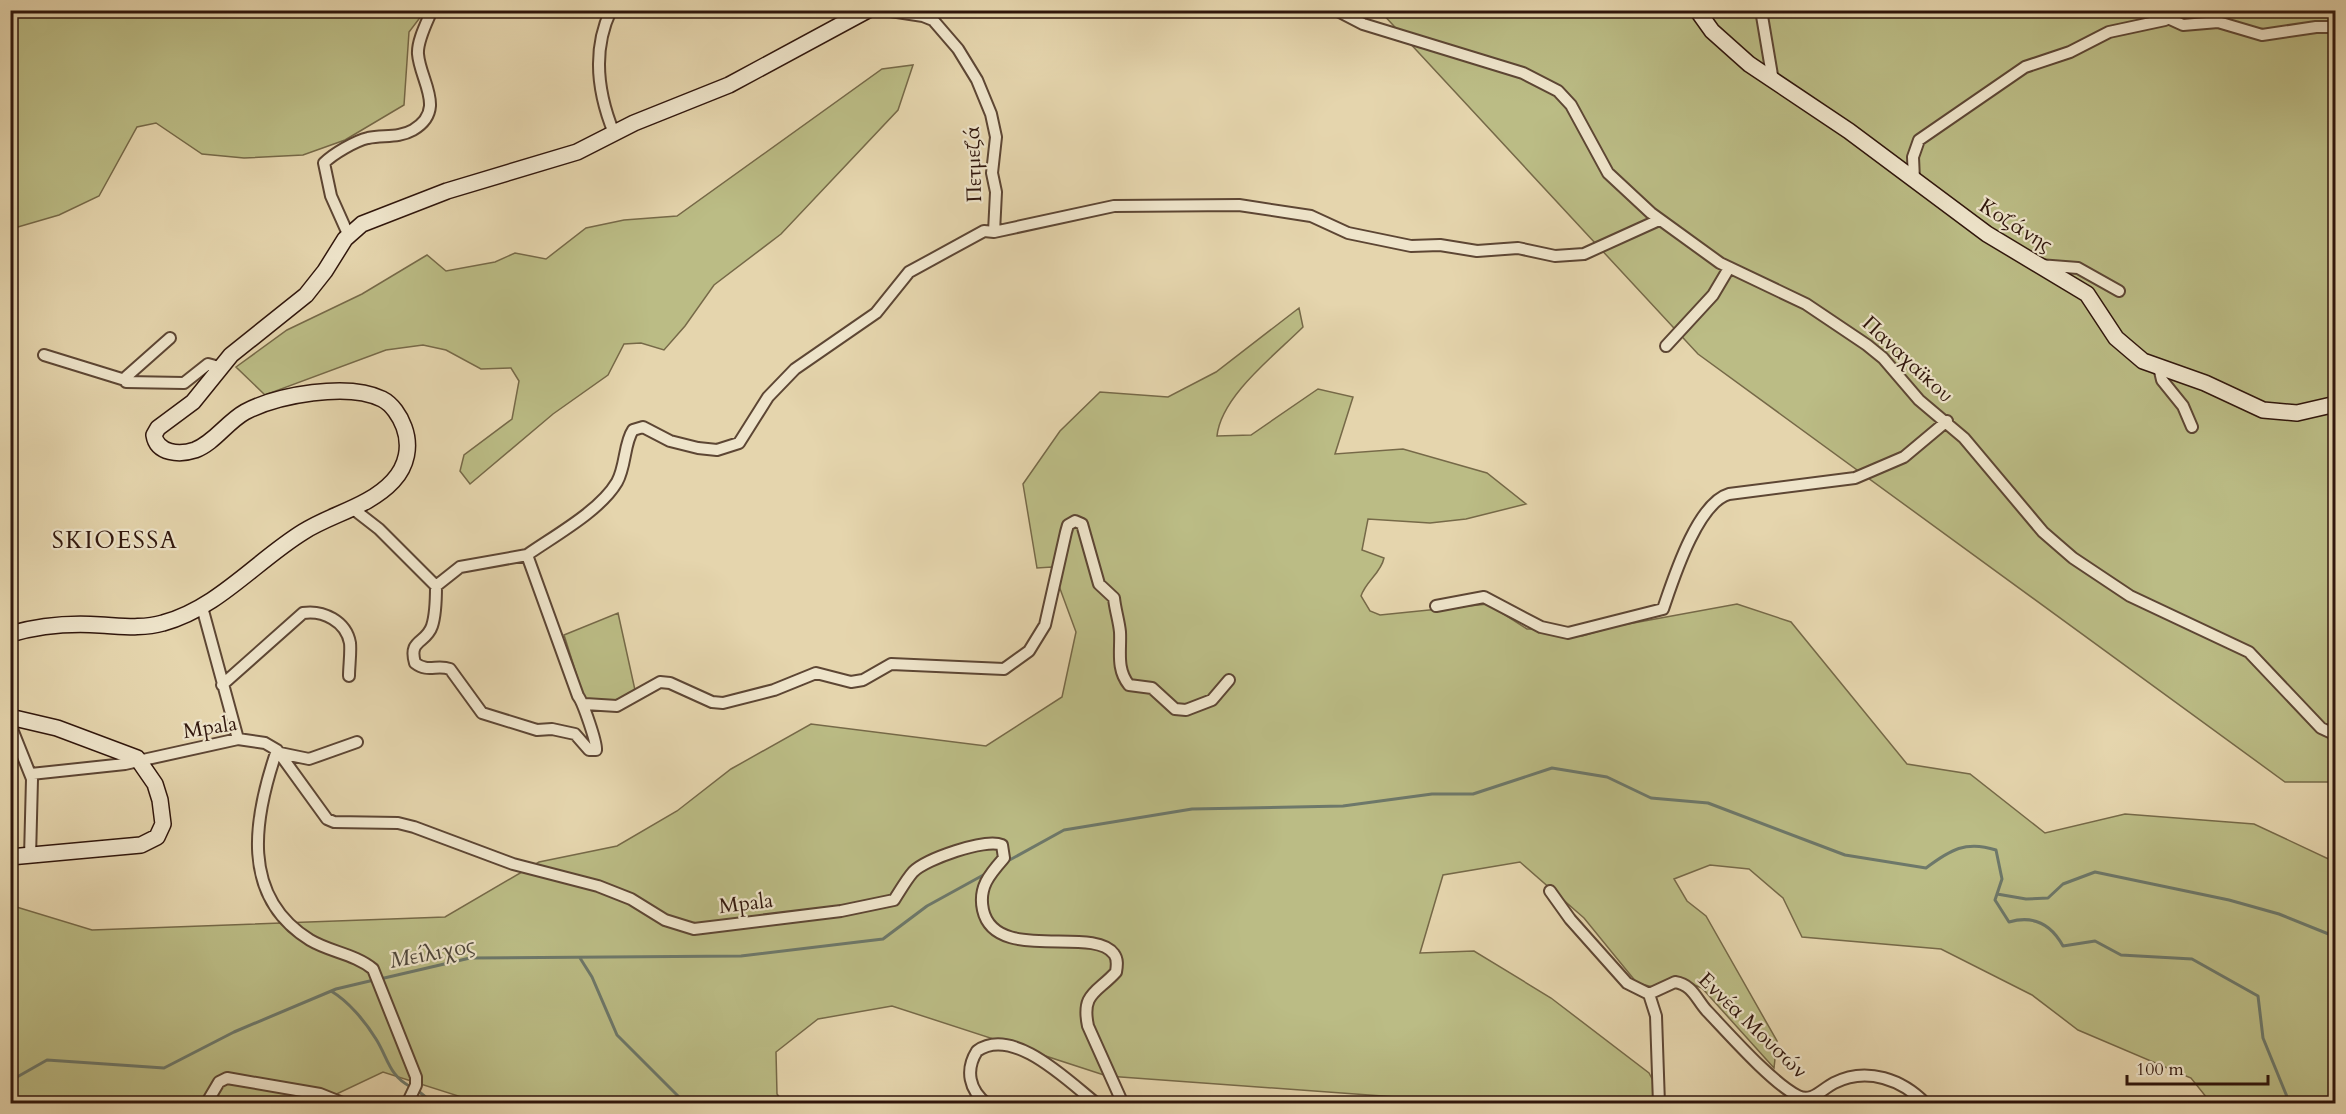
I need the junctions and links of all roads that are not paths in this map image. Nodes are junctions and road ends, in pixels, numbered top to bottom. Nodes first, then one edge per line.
1 (432, 10) edge
2 (611, 10) edge
3 (868, 10) edge
4 (884, 10) edge
5 (1336, 10) edge
6 (1696, 10) edge
7 (1761, 10) edge
8 (2150, 10) edge
9 (2165, 20) junction
10 (2336, 27) edge
11 (1773, 81) junction
12 (614, 133) junction
13 (1914, 180) junction
14 (1659, 220) junction
15 (994, 232) junction
16 (348, 234) junction
17 (2039, 265) junction
18 (1729, 268) junction
19 (2119, 291) dead end
20 (170, 339) dead end
21 (1666, 346) dead end
22 (44, 355) dead end
23 (219, 367) junction
24 (2159, 367) junction
25 (125, 380) junction
26 (2336, 404) edge
27 (1947, 422) junction
28 (2192, 427) dead end
29 (352, 508) junction
30 (527, 555) junction
31 (436, 586) junction
32 (1436, 606) dead end
33 (202, 607) junction
34 (10, 634) edge
35 (349, 676) dead end
36 (1229, 680) dead end
37 (222, 684) junction
38 (585, 704) junction
39 (10, 717) edge
40 (10, 724) edge
41 (2336, 735) edge
42 (238, 739) junction
43 (357, 742) dead end
44 (278, 752) junction
45 (141, 761) junction
46 (31, 774) junction
47 (10, 857) edge
48 (30, 857) junction
49 (1550, 891) dead end
50 (1649, 993) junction
51 (412, 1094) edge
52 (206, 1104) edge
53 (345, 1104) edge
54 (987, 1104) edge
55 (1097, 1104) edge
56 (1123, 1104) edge
57 (1659, 1104) edge
58 (1926, 1104) edge

1 - 16 street
2 - 12 street
3 - 12 street
4 - 15 street, Πετμεζά
5 - 14 street, Παναχαϊκου
6 - 11 street, Κοζάνης
7 - 11 street
8 - 9 street
9 - 10 street
9 - 13 street
11 - 13 street, Κοζάνης
12 - 16 street
13 - 17 street, Κοζάνης
14 - 15 street
14 - 18 street, Παναχαϊκου
15 - 30 street
16 - 23 street
17 - 19 street
17 - 24 street, Κοζάνης
18 - 21 street
18 - 27 street, Παναχαϊκου
20 - 25 street
22 - 25 street
23 - 25 street
23 - 29 street
24 - 26 street, Κοζάνης
24 - 28 street
27 - 32 street
27 - 41 street, Παναχαϊκου
29 - 31 street
29 - 33 street
30 - 31 street
30 - 38 street
31 - 38 street
33 - 34 street
33 - 37 street
35 - 37 street
36 - 38 street
37 - 42 street
39 - 45 street
40 - 46 street
42 - 44 street, Mpala
42 - 45 street, Mpala
43 - 44 street
44 - 51 street
44 - 56 street, Mpala
45 - 46 street, Mpala
45 - 48 street
46 - 48 street
47 - 48 street
49 - 50 street
50 - 57 street
50 - 58 street, Εννέα Μουσών
52 - 53 street
54 - 55 street

